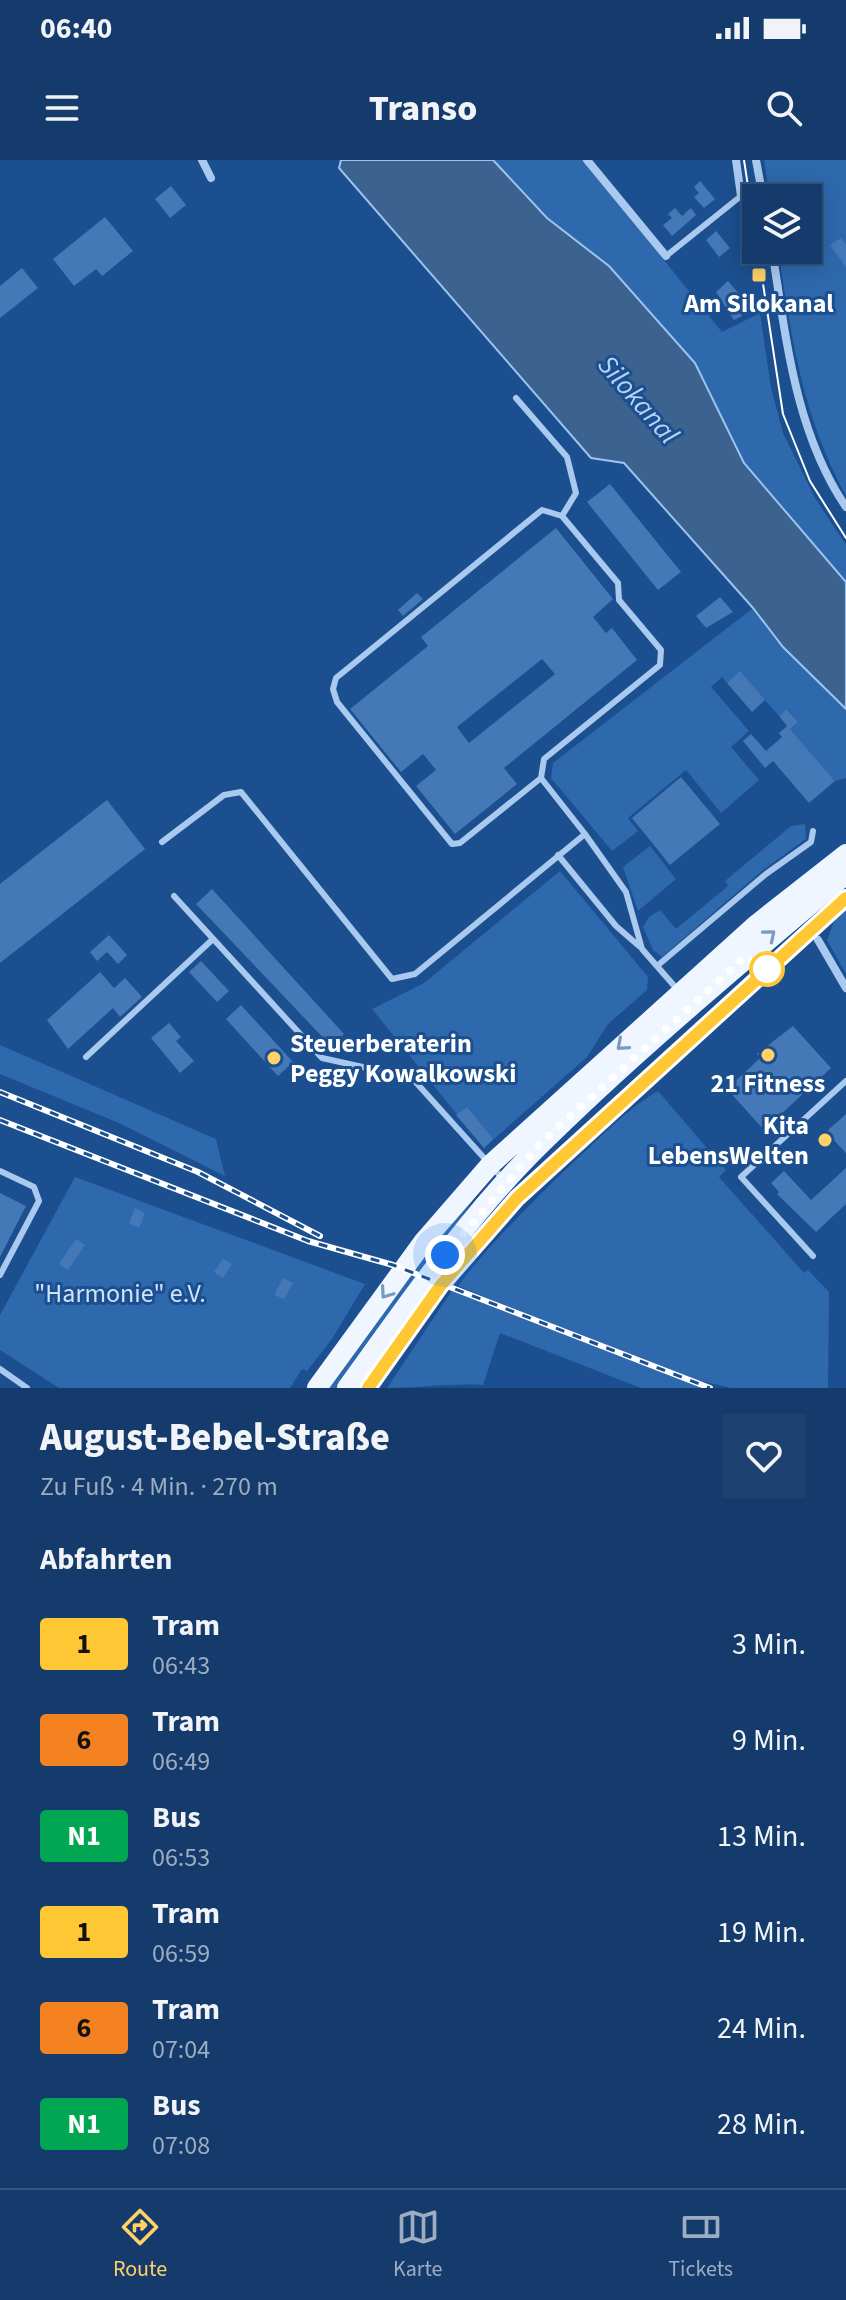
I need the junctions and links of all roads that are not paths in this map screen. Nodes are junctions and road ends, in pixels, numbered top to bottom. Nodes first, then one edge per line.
1 (202, 160) edge
2 (587, 160) edge
3 (736, 160) edge
4 (756, 160) edge
5 (211, 178) dead end
6 (760, 184) edge
7 (741, 196) joint
8 (666, 256) joint
9 (774, 264) edge
10 (516, 398) dead end
11 (846, 507) edge
12 (562, 516) junction
13 (541, 778) junction
14 (813, 831) dead end
15 (585, 834) junction
16 (162, 842) dead end
17 (846, 854) edge
18 (558, 855) junction
19 (846, 874) edge
20 (174, 896) dead end
21 (213, 939) junction
22 (818, 940) dead end
23 (642, 949) junction
24 (657, 966) junction
25 (846, 988) edge
26 (686, 1000) junction
27 (86, 1057) dead end
28 (846, 1081) edge
29 (490, 1165) junction
30 (0, 1171) edge
31 (506, 1182) junction
32 (813, 1256) dead end
33 (0, 1275) edge
34 (0, 1369) edge
35 (27, 1388) edge
36 (317, 1388) edge
37 (347, 1388) edge

1 - 5 street
2 - 8 street
3 - 7 street
4 - 6 street
7 - 8 lane
9 - 11 street
10 - 12 lane
12 - 13 lane
12 - 13 lane
13 - 15 lane
14 - 24 lane
15 - 18 lane
15 - 23 lane
16 - 18 lane
17 - 26 main road
18 - 23 lane
26 -> 19 main road
20 - 21 lane
21 - 27 lane
21 - 29 lane
22 - 25 street
23 - 24 lane
24 - 26 lane
26 -> 29 main road
26 - 31 main road
28 - 32 lane
29 - 31 lane
29 -> 36 main road
30 - 33 lane
31 - 37 main road
34 - 35 lane

